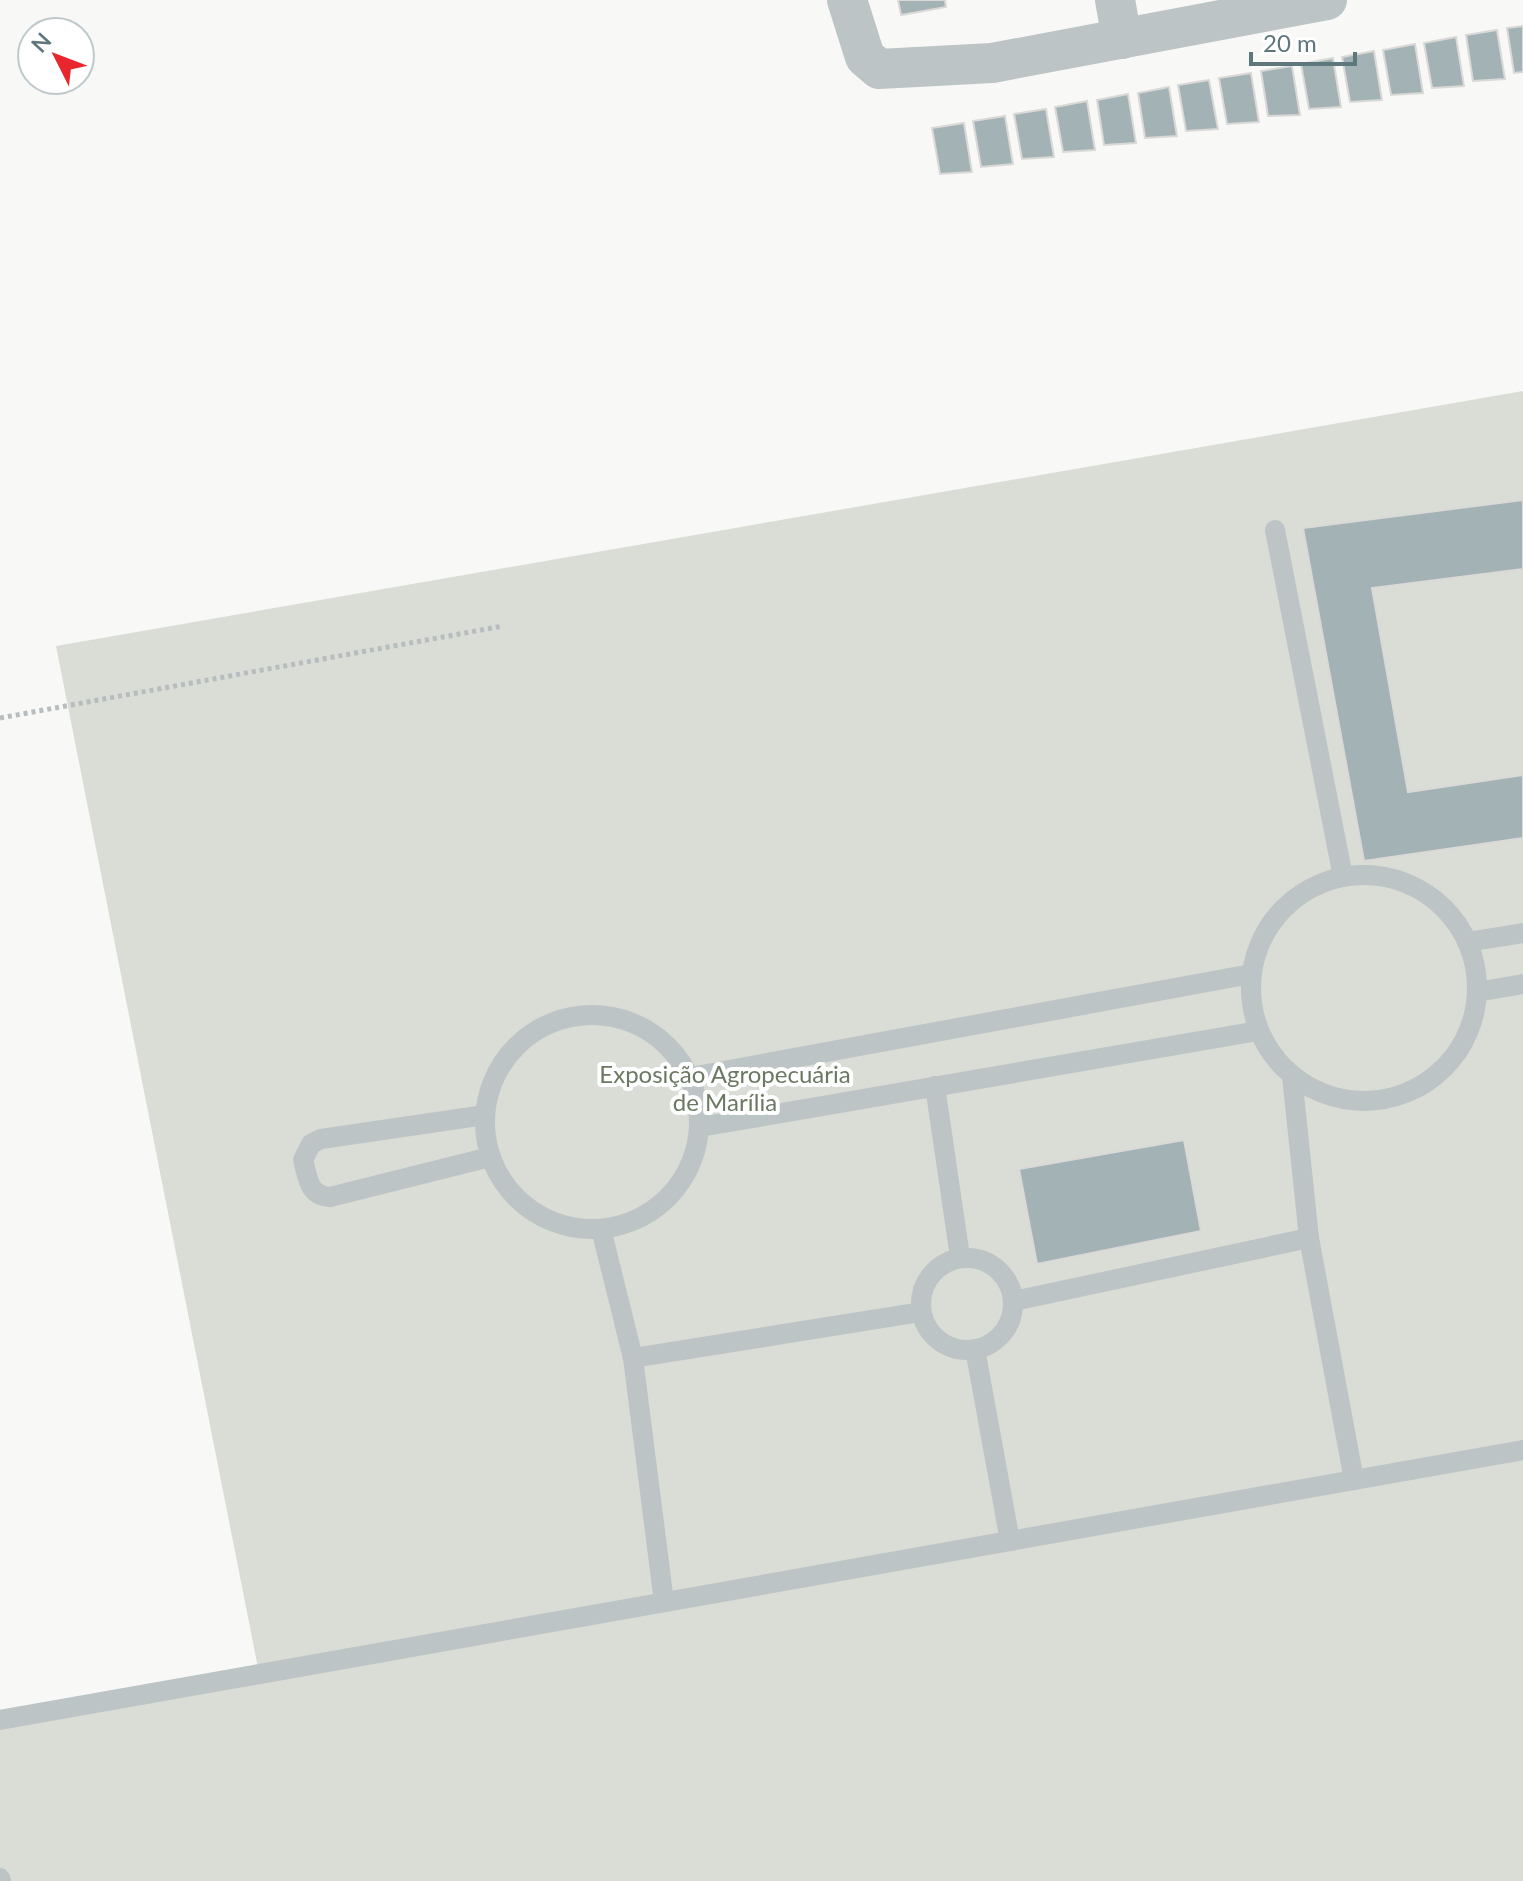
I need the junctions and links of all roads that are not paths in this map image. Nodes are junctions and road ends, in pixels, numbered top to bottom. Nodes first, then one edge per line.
1 (847, 0) edge
2 (1115, 0) edge
3 (1327, 0) edge
4 (1122, 39) junction
5 (1275, 530) dead end
6 (1343, 877) junction
7 (1523, 933) edge
8 (1467, 942) junction
9 (1251, 974) junction
10 (1523, 984) edge
11 (1477, 992) junction
12 (1258, 1031) junction
13 (1292, 1076) junction
14 (691, 1077) junction
15 (935, 1086) junction
16 (485, 1115) junction
17 (700, 1127) junction
18 (490, 1157) junction
19 (601, 1229) junction
20 (1309, 1238) junction
21 (960, 1257) junction
22 (1014, 1301) junction
23 (921, 1312) junction
24 (975, 1349) junction
25 (633, 1358) junction
26 (1523, 1450) edge
27 (1354, 1480) junction
28 (1010, 1541) junction
29 (664, 1602) junction
30 (0, 1720) edge

1 - 4 street
2 - 4 street
3 - 4 street
5 - 6 lane
6 - 8 lane
6 - 9 lane
7 - 8 lane
8 - 11 lane
9 - 12 lane
9 - 14 lane
10 - 11 lane
11 - 13 lane
12 - 13 lane
12 - 15 lane
13 - 20 lane
14 - 16 lane
14 - 17 lane
15 - 17 lane
15 - 21 lane
16 - 18 lane
16 - 18 lane
17 - 19 lane
18 - 19 lane
19 - 25 lane
20 - 22 lane
20 - 27 lane
21 - 22 lane
21 - 23 lane
22 - 24 lane
23 - 24 lane
23 - 25 lane
24 - 28 lane
25 - 29 lane
26 - 27 lane
27 - 28 lane
28 - 29 lane
29 - 30 lane

